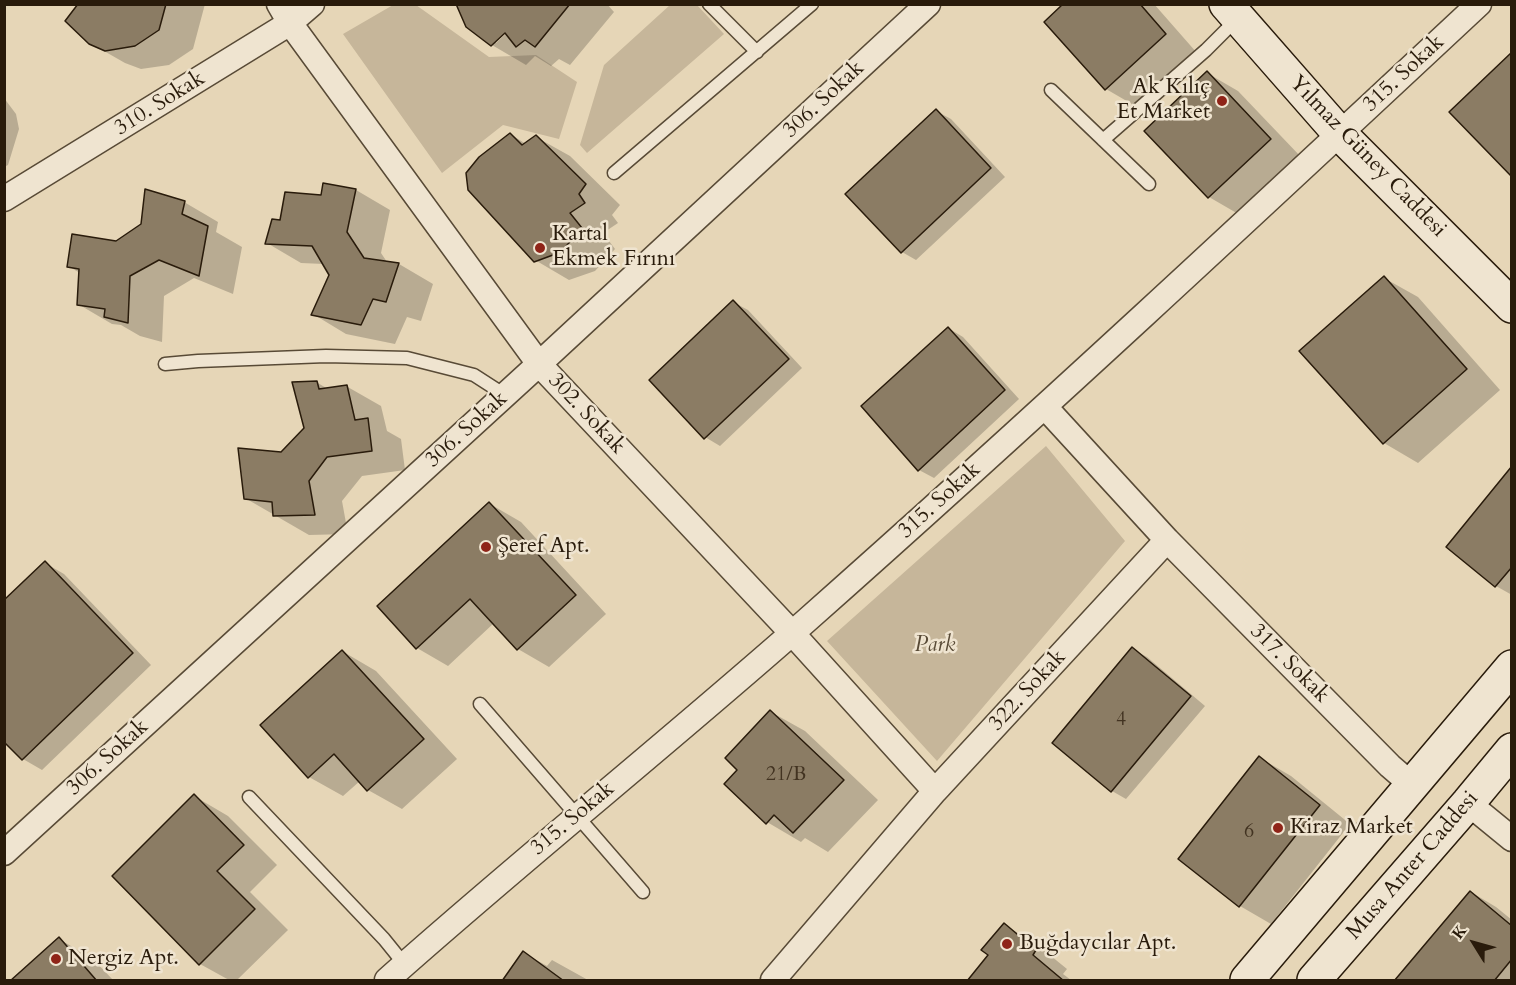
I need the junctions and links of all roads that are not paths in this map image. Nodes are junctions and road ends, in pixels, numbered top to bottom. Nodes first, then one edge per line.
1 (312, 4) edge
2 (709, 4) edge
3 (812, 4) edge
4 (927, 4) edge
5 (1479, 4) edge
6 (1232, 11) edge
7 (285, 14) edge
8 (757, 52) junction
9 (1051, 90) dead end
10 (1340, 134) junction
11 (1103, 140) junction
12 (614, 173) dead end
13 (1149, 184) dead end
14 (4, 199) edge
15 (1512, 306) edge
16 (165, 364) dead end
17 (539, 364) junction
18 (505, 395) junction
19 (1045, 407) junction
20 (1167, 540) junction
21 (792, 633) junction
22 (1512, 667) edge
23 (480, 704) dead end
24 (1512, 750) edge
25 (1412, 785) junction
26 (935, 791) junction
27 (249, 797) dead end
28 (1468, 804) junction
29 (577, 816) junction
30 (1512, 839) edge
31 (6, 850) edge
32 (643, 892) dead end
33 (396, 973) edge
34 (773, 981) edge
35 (1247, 981) edge
36 (1314, 981) edge

1 - 7 street, 310. Sokak
2 - 8 lane
3 - 8 lane
4 - 17 street, 306. Sokak
5 - 10 street, 315. Sokak
6 - 10 main road, Yılmaz Güney Caddesi
6 - 11 lane
7 - 14 street, 310. Sokak
7 - 17 street, 302. Sokak
8 - 12 lane
9 - 11 lane
10 - 15 main road, Yılmaz Güney Caddesi
10 - 19 street, 315. Sokak
11 - 13 lane
16 - 18 lane
17 - 18 street, 306. Sokak
17 - 21 street, 302. Sokak
18 - 31 street, 306. Sokak
19 - 20 street
19 - 21 street, 315. Sokak
20 - 25 street, 317. Sokak
20 - 26 street, 322. Sokak
21 - 26 street, 302. Sokak
21 - 29 street, 315. Sokak
22 - 25 main road
23 - 29 lane
24 - 28 main road, Musa Anter Caddesi
25 - 35 main road
26 - 34 street, 322. Sokak
27 - 33 lane
28 - 30 street
28 - 36 main road, Musa Anter Caddesi
29 - 32 lane
29 - 33 street, 315. Sokak

